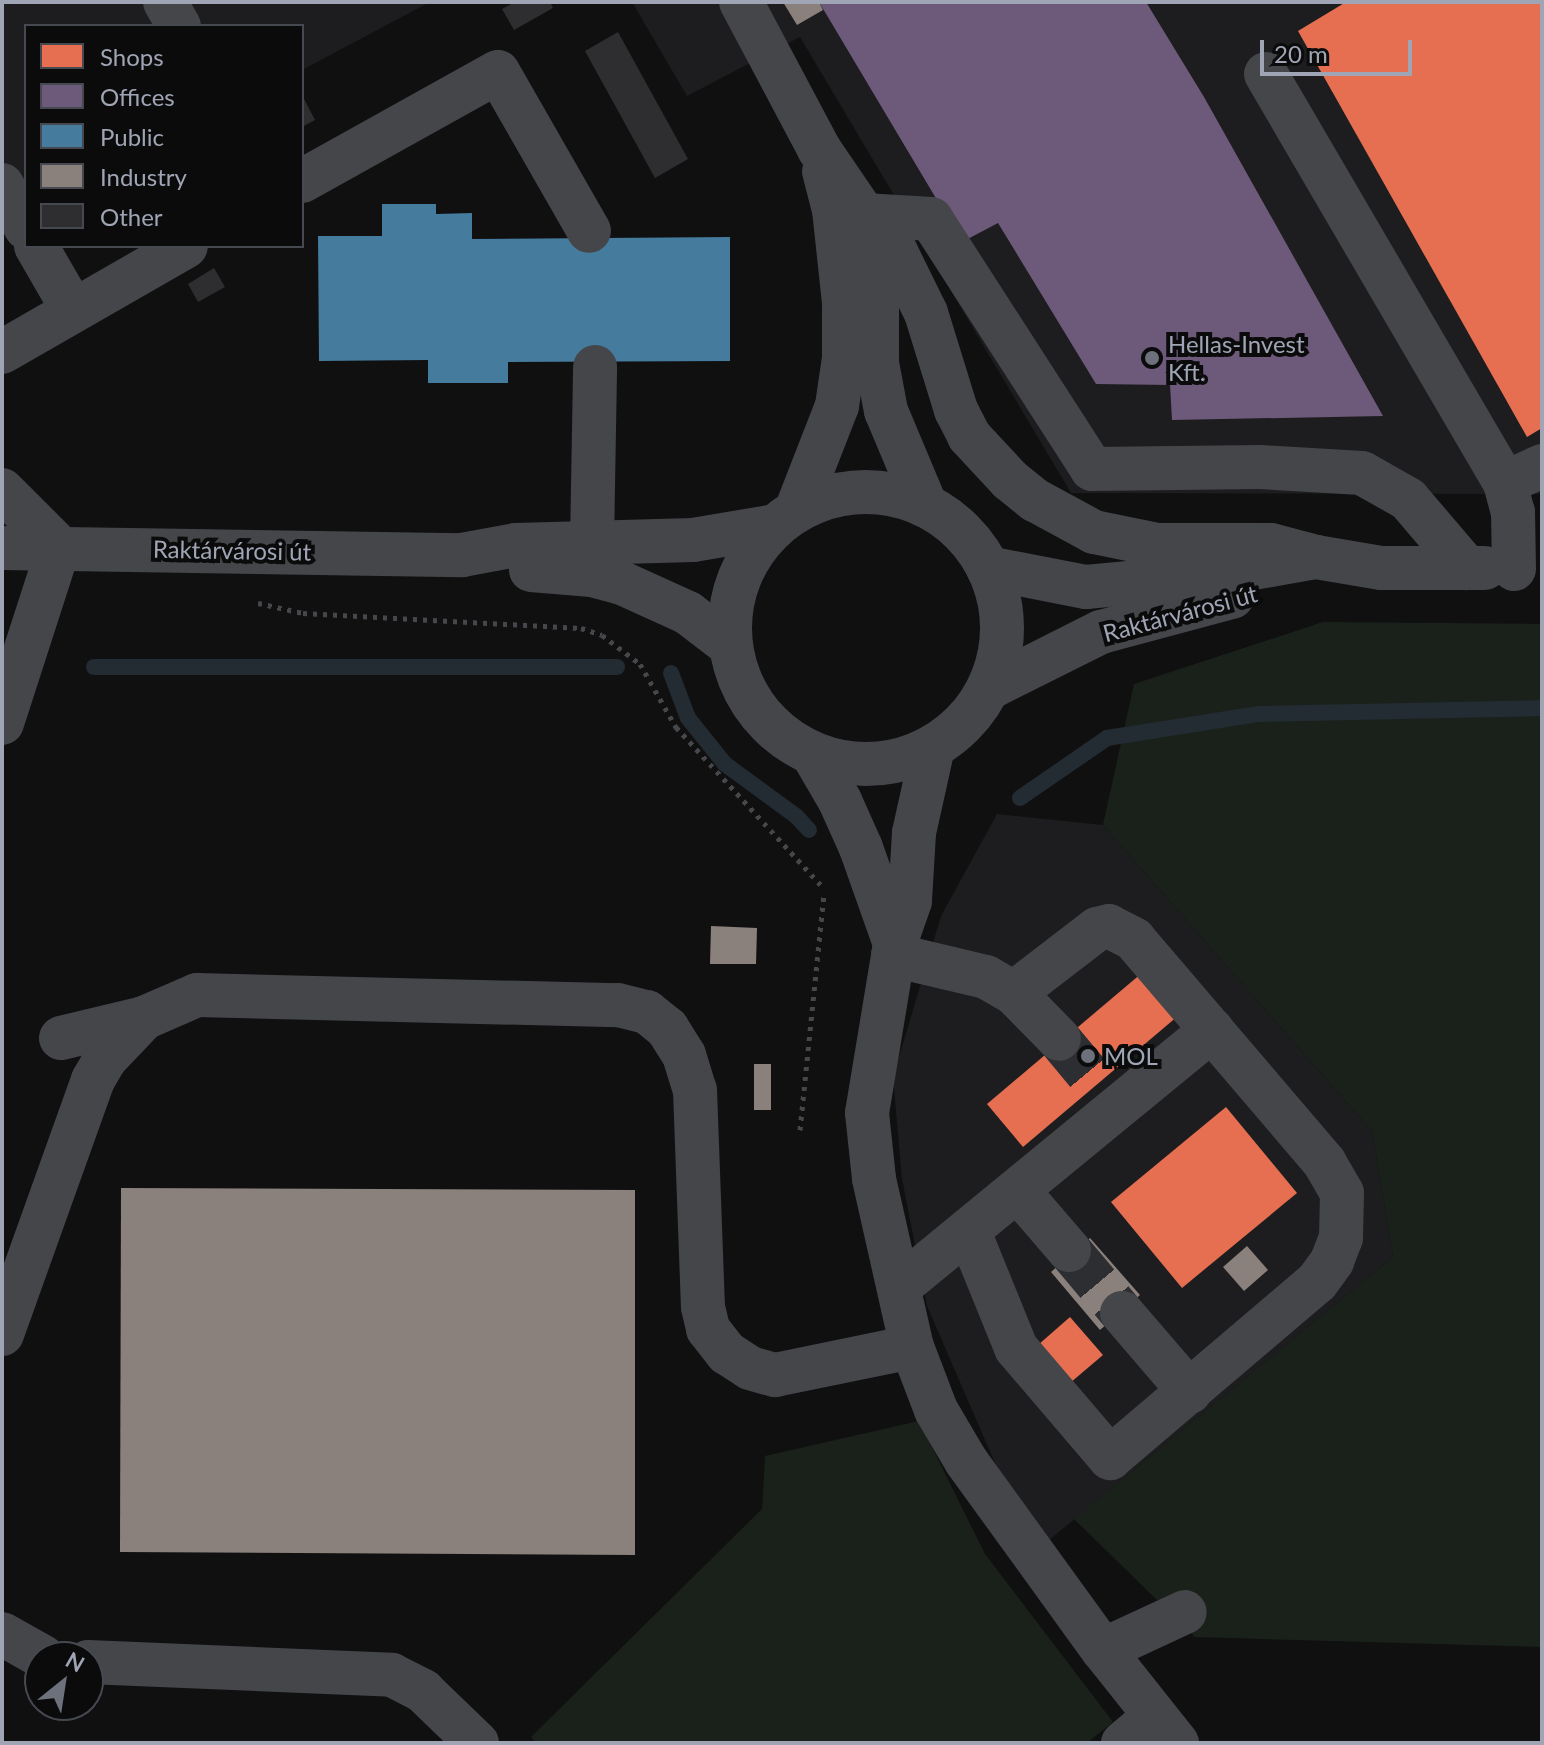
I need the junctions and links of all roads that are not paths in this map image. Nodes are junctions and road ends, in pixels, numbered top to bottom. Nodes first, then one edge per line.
1 (165, 2) edge
2 (741, 2) edge
3 (178, 24) edge
4 (1266, 74) dead end
5 (819, 149) junction
6 (304, 180) edge
7 (2, 185) edge
8 (864, 215) junction
9 (24, 224) edge
10 (589, 231) dead end
11 (37, 248) edge
12 (182, 248) edge
13 (73, 310) junction
14 (2, 352) edge
15 (595, 367) dead end
16 (1524, 474) edge
17 (2, 490) edge
18 (926, 506) junction
19 (786, 519) junction
20 (592, 544) junction
21 (59, 547) junction
22 (2, 548) edge
23 (462, 555) junction
24 (1316, 557) junction
25 (988, 568) junction
26 (1381, 568) junction
27 (1467, 568) junction
28 (1528, 569) edge
29 (731, 646) junction
30 (989, 688) junction
31 (2, 723) edge
32 (933, 747) junction
33 (812, 753) junction
34 (894, 950) junction
35 (1014, 993) junction
36 (144, 1018) junction
37 (1212, 1030) junction
38 (61, 1038) dead end
39 (1059, 1039) tunnel mouth
40 (1018, 1191) junction
41 (969, 1232) junction
42 (1069, 1250) tunnel mouth
43 (899, 1287) junction
44 (1122, 1313) tunnel mouth
45 (2, 1334) edge
46 (912, 1347) junction
47 (1190, 1392) junction
48 (1185, 1612) dead end
49 (2, 1634) edge
50 (24, 1646) edge
51 (1103, 1650) junction
52 (104, 1663) edge
53 (1149, 1725) edge
54 (477, 1743) edge

1 - 3 street
2 - 5 street
4 - 16 street
5 - 8 street
5 - 19 street
6 - 10 street
7 - 9 street
8 - 18 street
8 - 24 street
8 - 27 street
11 - 13 street
12 - 13 street
13 - 14 street
15 - 20 street
16 - 28 street
17 - 21 street
18 - 19 street, Raktárvárosi út
18 - 25 street, Raktárvárosi út
19 - 20 street, Raktárvárosi út
19 - 29 street, Raktárvárosi út
20 - 23 street, Raktárvárosi út
21 - 22 street, Raktárvárosi út
21 - 23 street, Raktárvárosi út
21 - 31 street
23 - 29 street, Raktárvárosi út
24 - 25 street, Raktárvárosi út
24 - 26 street, Raktárvárosi út
25 - 30 street, Raktárvárosi út
26 - 27 street, Raktárvárosi út
26 - 30 street, Raktárvárosi út
27 - 28 street, Raktárvárosi út
29 - 33 street, Raktárvárosi út
30 - 32 street, Raktárvárosi út
32 - 33 street, Raktárvárosi út
32 - 34 street
33 - 34 street
34 - 35 street
34 - 43 street
35 - 37 street
35 - 39 street
36 - 38 street
36 - 45 street
36 - 46 street
37 - 40 street
37 - 47 street
40 - 41 street
40 - 42 street
41 - 43 street
41 - 47 street
43 - 46 street
44 - 47 street
46 - 51 street
48 - 51 street
49 - 50 street
51 - 53 street
52 - 54 street

